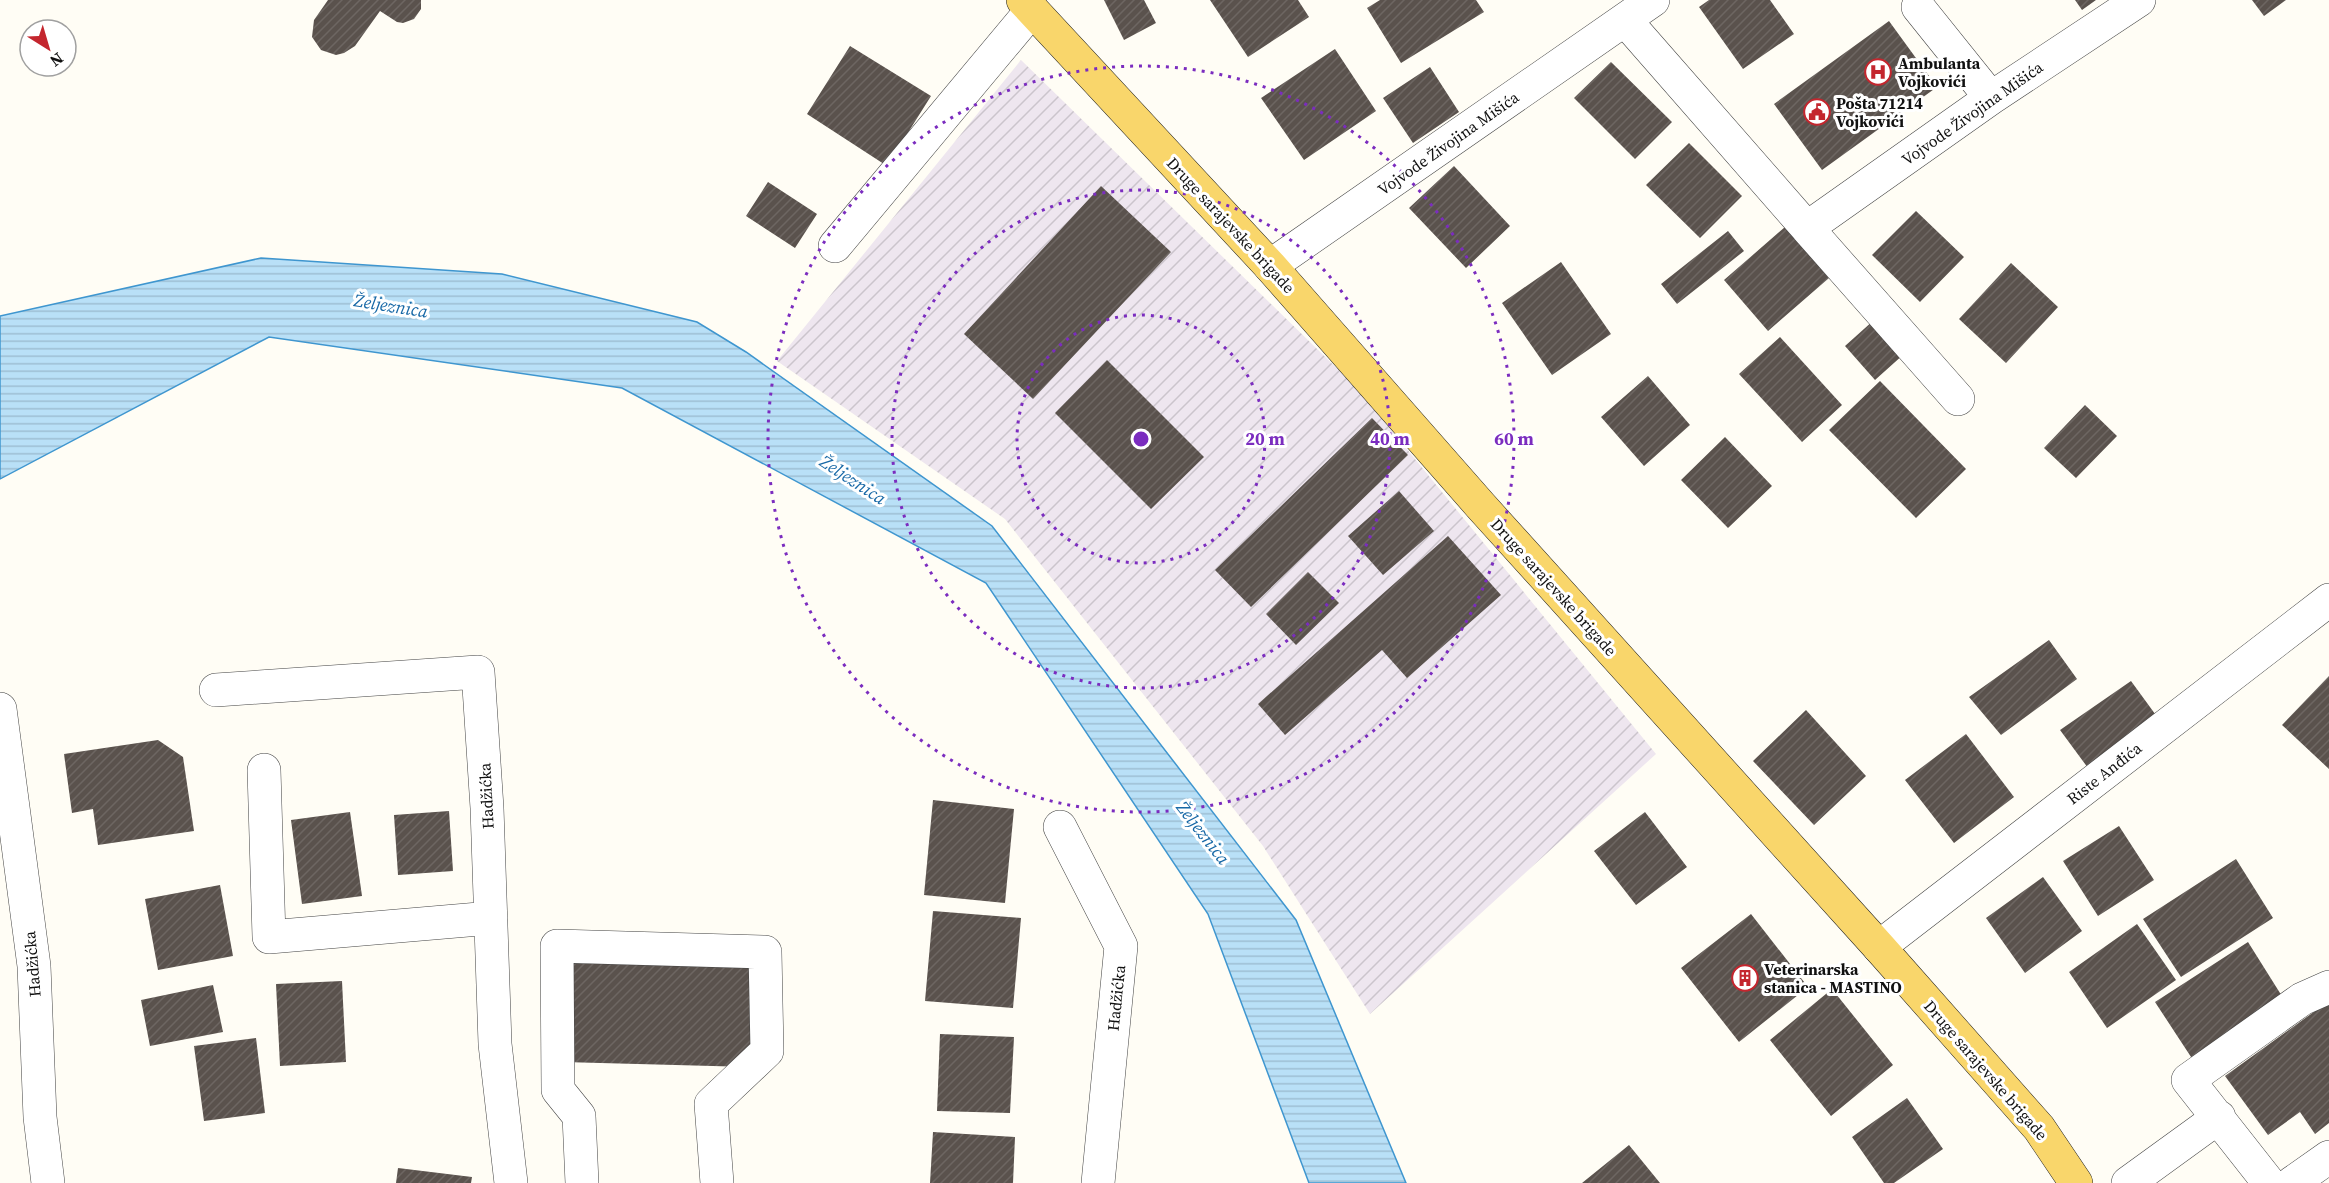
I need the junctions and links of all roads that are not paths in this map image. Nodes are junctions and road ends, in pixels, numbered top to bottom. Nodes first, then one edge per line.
1 (1653, 0) edge
2 (2139, 0) edge
3 (1027, 5) edge
4 (1918, 7) dead end
5 (1625, 21) junction
6 (1990, 98) junction
7 (1807, 228) junction
8 (836, 246) dead end
9 (1270, 266) junction
10 (1958, 399) dead end
11 (2329, 600) edge
12 (216, 690) dead end
13 (0, 709) edge
14 (264, 770) dead end
15 (1060, 827) dead end
16 (491, 918) junction
17 (1879, 947) junction
18 (2329, 987) edge
19 (2219, 1117) junction
20 (2329, 1156) edge
21 (48, 1183) edge
22 (511, 1183) edge
23 (582, 1183) edge
24 (717, 1183) edge
25 (1098, 1183) edge
26 (2076, 1183) edge
27 (2128, 1183) edge
28 (2269, 1183) edge
29 (2292, 1183) edge

1 - 5 street, Vojvode Živojina Mišića
2 - 6 street, Vojvode Živojina Mišića
3 - 8 street
3 - 9 main road, Druge sarajevske brigade
4 - 6 street
5 - 7 street
5 - 9 street, Vojvode Živojina Mišića
6 - 7 street, Vojvode Živojina Mišića
7 - 10 street
9 - 17 main road, Druge sarajevske brigade
11 - 17 street, Riste Anđića
12 - 16 street, Hadžićka
13 - 21 street, Hadžićka
14 - 16 street
15 - 25 street, Hadžićka
16 - 22 street, Hadžićka
17 - 26 main road, Druge sarajevske brigade
18 - 19 street
19 - 27 street
19 - 28 street
20 - 29 street
23 - 24 street

